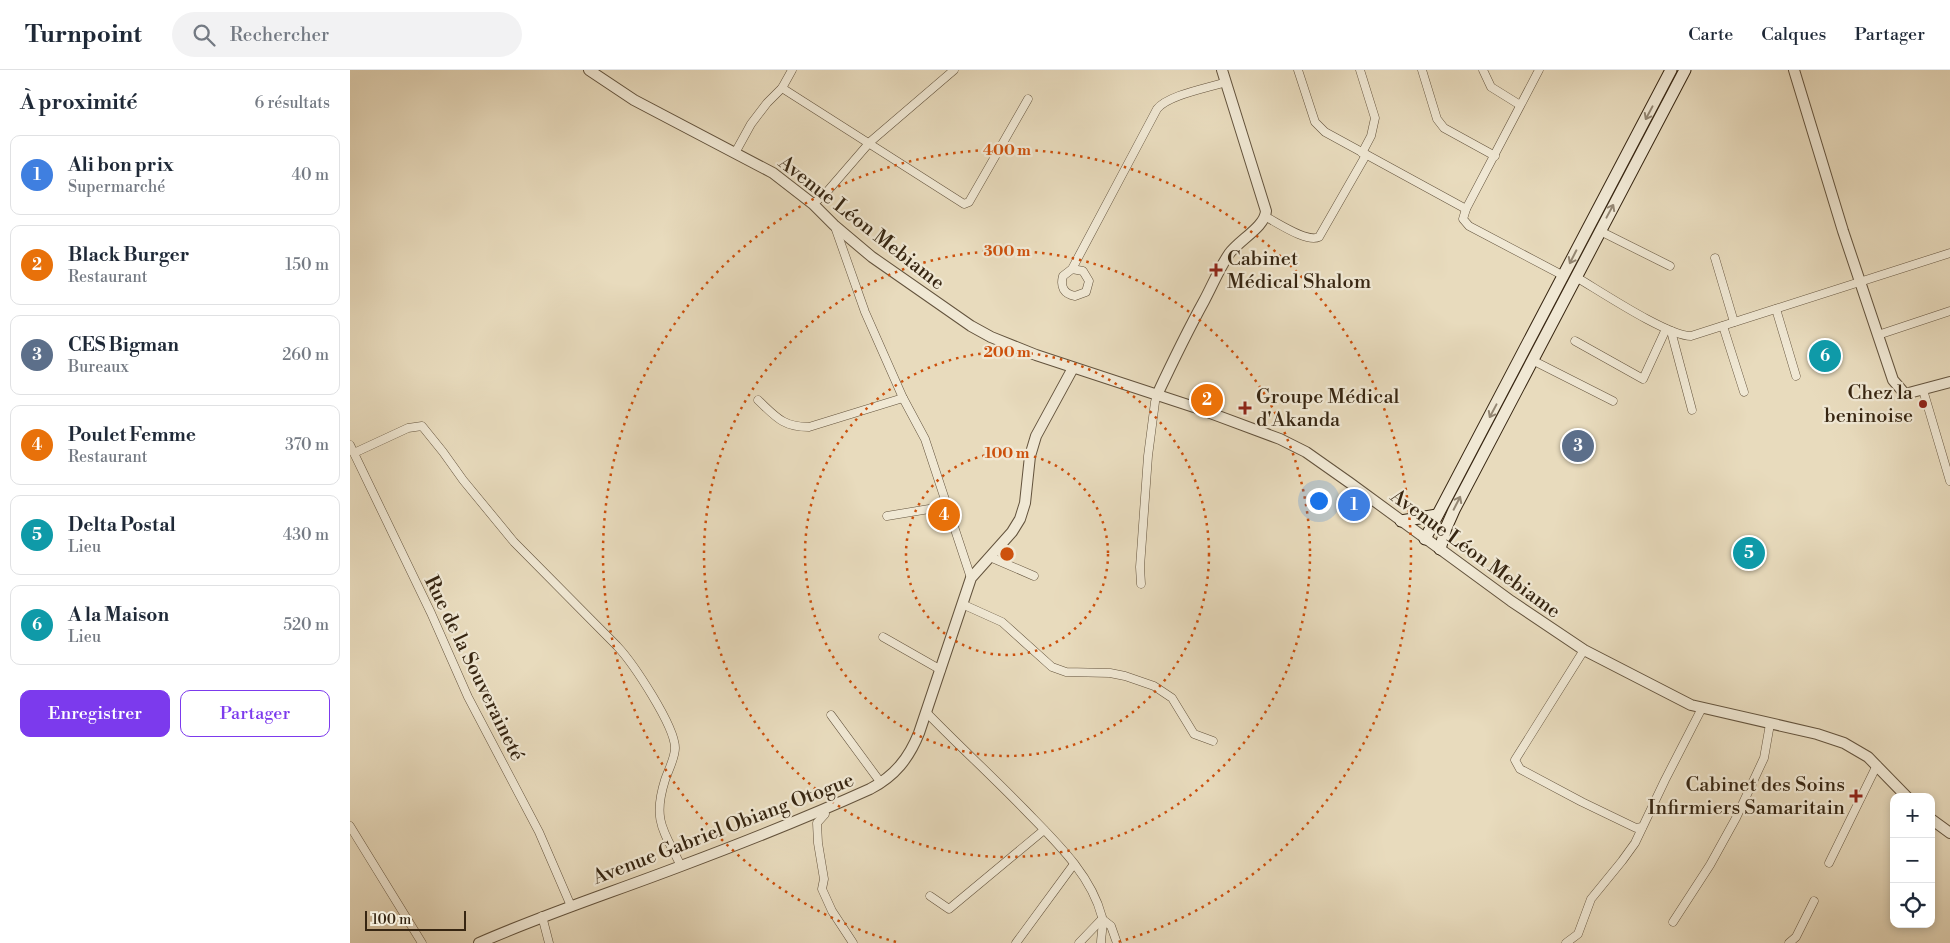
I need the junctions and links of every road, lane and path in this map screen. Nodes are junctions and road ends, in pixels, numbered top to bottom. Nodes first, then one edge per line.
1 (589, 70) edge
2 (792, 70) edge
3 (954, 70) edge
4 (1222, 70) edge
5 (1298, 70) edge
6 (1360, 70) edge
7 (1422, 70) edge
8 (1483, 70) edge
9 (1538, 70) edge
10 (1671, 70) edge
11 (1685, 70) edge
12 (1794, 70) edge
13 (1226, 82) junction
14 (782, 88) junction
15 (1028, 98) dead end
16 (1520, 105) junction
17 (870, 142) junction
18 (735, 153) junction
19 (1364, 154) junction
20 (1494, 156) junction
21 (813, 204) junction
22 (1466, 209) junction
23 (1266, 217) junction
24 (834, 225) junction
25 (1600, 231) junction
26 (1950, 253) edge
27 (1715, 258) dead end
28 (1670, 266) dead end
29 (1072, 269) dead end
30 (1570, 276) junction
31 (1861, 282) junction
32 (1776, 309) junction
33 (1950, 311) edge
34 (1734, 322) junction
35 (1723, 326) junction
36 (1669, 330) junction
37 (1878, 335) junction
38 (1575, 342) dead end
39 (1532, 360) junction
40 (1073, 368) junction
41 (1796, 376) dead end
42 (1950, 382) edge
43 (1923, 390) junction
44 (1744, 392) dead end
45 (1158, 395) junction
46 (903, 398) junction
47 (758, 400) dead end
48 (1613, 401) dead end
49 (1692, 410) dead end
50 (350, 445) edge
51 (354, 453) junction
52 (1948, 467) edge
53 (1950, 482) edge
54 (947, 506) junction
55 (1437, 515) junction
56 (887, 516) dead end
57 (1402, 521) junction
58 (1425, 539) junction
59 (1440, 549) junction
60 (990, 557) junction
61 (1034, 576) dead end
62 (972, 578) junction
63 (1141, 584) dead end
64 (962, 604) junction
65 (883, 637) dead end
66 (1584, 650) junction
67 (941, 670) junction
68 (1702, 708) junction
69 (926, 712) junction
70 (831, 714) dead end
71 (1770, 724) junction
72 (1213, 741) dead end
73 (1877, 765) junction
74 (881, 783) junction
75 (1903, 793) edge
76 (824, 810) junction
77 (1935, 822) edge
78 (350, 826) edge
79 (1642, 827) junction
80 (1044, 830) junction
81 (1950, 833) edge
82 (1074, 864) junction
83 (1829, 864) dead end
84 (681, 866) junction
85 (930, 896) dead end
86 (1814, 901) dead end
87 (571, 906) junction
88 (542, 916) junction
89 (1102, 919) junction
90 (1673, 922) dead end
91 (422, 943) edge
92 (478, 943) edge
93 (550, 943) edge
94 (853, 943) edge
95 (1016, 943) edge
96 (1079, 943) edge
97 (1101, 943) edge
98 (1117, 943) edge
99 (1566, 943) edge
100 (1789, 943) edge

1 - 18 street, Avenue Léon Mebiame
2 - 14 street
3 - 17 street
4 - 13 street
5 - 19 street
6 - 19 street
7 - 20 street
8 - 16 street
9 - 16 street
10 -> 30 main road
25 -> 11 main road
12 - 31 street
13 - 23 street
13 - 29 street
14 - 17 street
14 - 18 street
15 - 17 street
16 - 20 street
17 - 21 street
18 - 21 street, Avenue Léon Mebiame
19 - 22 street
19 - 23 street
20 - 22 street
21 - 24 street, Avenue Léon Mebiame
22 - 30 street
23 - 45 street
24 - 40 street, Avenue Léon Mebiame
24 - 46 street
25 - 28 street
25 - 30 main road
26 - 31 street
27 - 34 street
30 - 36 street
30 - 39 main road
30 -> 55 main road
31 - 32 street
31 - 37 street
32 - 34 street
32 - 41 street
33 - 37 street
34 - 35 street
35 - 36 street
35 - 44 street
36 - 38 street
36 - 49 street
37 - 43 street
39 - 48 street
59 -> 39 main road
40 - 45 street, Avenue Léon Mebiame
40 - 60 street, Avenue Gabriel Obiang Otogue
42 - 43 street
43 - 52 street
45 - 57 street, Avenue Léon Mebiame
45 - 63 street
46 - 47 street
46 - 54 street
50 - 51 street, Rue de la Souveraineté
51 - 84 street
51 - 87 street, Rue de la Souveraineté
52 - 53 street
54 - 56 street
54 - 62 street
55 - 57 main road
55 - 58 main road
57 - 58 street, Avenue Léon Mebiame
58 - 59 street, Avenue Léon Mebiame
59 - 66 street, Avenue Léon Mebiame
60 - 61 street
60 - 62 street, Avenue Gabriel Obiang Otogue
62 - 64 street, Avenue Gabriel Obiang Otogue
64 - 67 street, Avenue Gabriel Obiang Otogue
64 - 72 street
65 - 67 street
66 - 68 street, Avenue Léon Mebiame
66 - 79 street
67 - 69 street, Avenue Gabriel Obiang Otogue
68 - 71 street, Avenue Léon Mebiame
68 - 79 street
69 - 74 street, Avenue Gabriel Obiang Otogue
69 - 80 street
70 - 74 street
71 - 73 street, Avenue Léon Mebiame
71 - 90 street
73 - 75 street, Avenue Léon Mebiame
73 - 83 street
74 - 76 street, Avenue Gabriel Obiang Otogue
76 - 84 street, Avenue Gabriel Obiang Otogue
76 - 94 street
77 - 81 street
78 - 91 street
79 - 99 street
80 - 82 street
80 - 85 street
82 - 89 street
82 - 95 street
84 - 87 street, Avenue Gabriel Obiang Otogue
86 - 100 street
87 - 88 street, Avenue Gabriel Obiang Otogue
88 - 92 street, Avenue Gabriel Obiang Otogue
88 - 93 street
89 - 96 street
89 - 97 street
89 - 98 street

